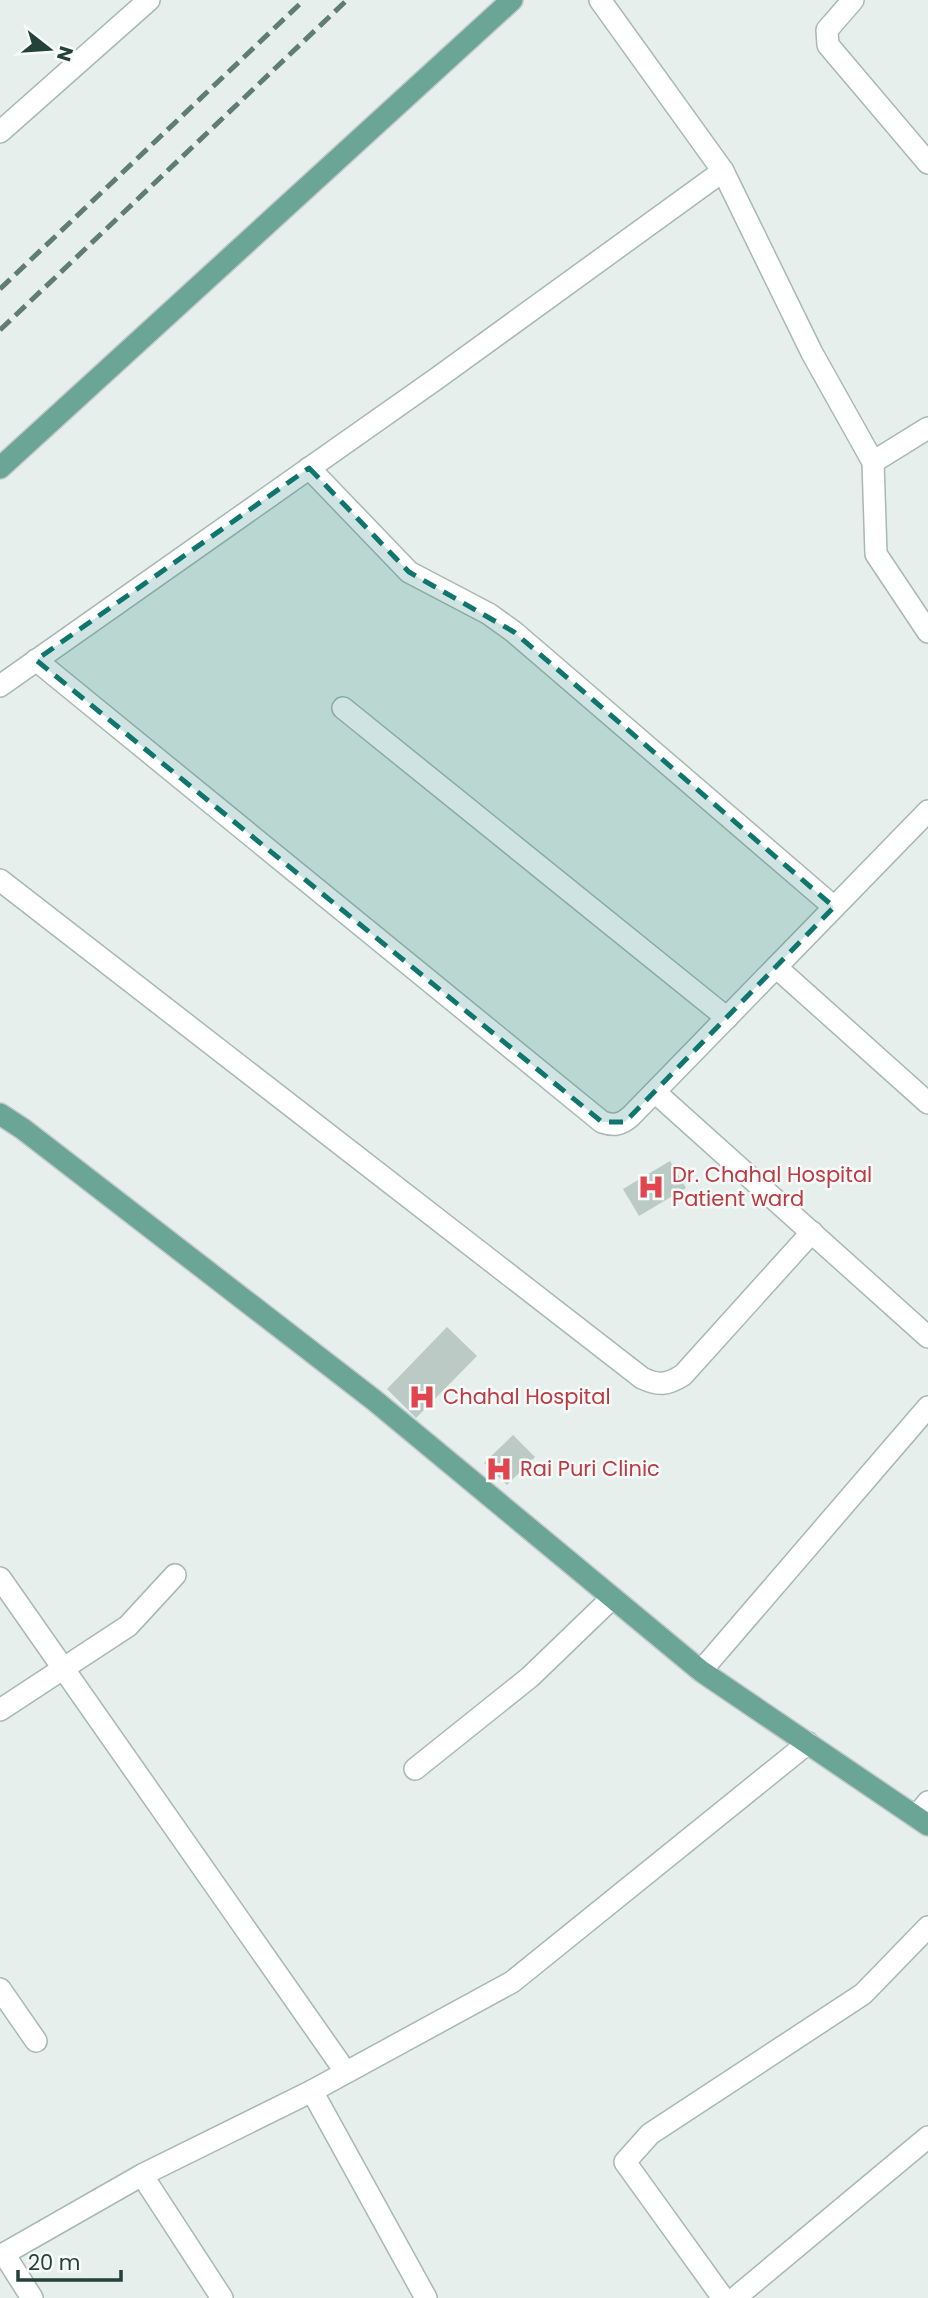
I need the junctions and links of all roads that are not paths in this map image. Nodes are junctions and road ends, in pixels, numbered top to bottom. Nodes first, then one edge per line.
1 (149, 0) edge
2 (512, 0) edge
3 (600, 0) edge
4 (853, 0) edge
5 (0, 132) edge
6 (928, 163) edge
7 (723, 172) junction
8 (928, 428) edge
9 (873, 462) junction
10 (0, 468) edge
11 (309, 468) junction
12 (928, 632) edge
13 (36, 660) junction
14 (0, 686) edge
15 (343, 708) dead end
16 (928, 811) edge
17 (0, 880) edge
18 (834, 907) junction
19 (776, 967) junction
20 (727, 1018) junction
21 (655, 1092) junction
22 (928, 1103) edge
23 (0, 1114) edge
24 (812, 1232) junction
25 (928, 1337) edge
26 (928, 1407) edge
27 (175, 1575) dead end
28 (0, 1578) edge
29 (612, 1598) junction
30 (61, 1668) junction
31 (701, 1671) junction
32 (0, 1710) edge
33 (808, 1743) junction
34 (415, 1769) dead end
35 (924, 1814) edge
36 (928, 1927) edge
37 (0, 1989) edge
38 (36, 2041) dead end
39 (345, 2071) junction
40 (312, 2091) junction
41 (928, 2137) edge
42 (142, 2175) junction
43 (2, 2255) edge
44 (33, 2298) edge
45 (222, 2298) edge
46 (426, 2298) edge
47 (723, 2298) edge
48 (735, 2298) edge

1 - 5 street
2 - 10 main road
3 - 7 street
4 - 6 street
7 - 9 street
7 - 11 street
8 - 9 street
9 - 12 street
11 - 13 street
11 - 18 street
13 - 14 street
13 - 21 street
15 - 20 street
16 - 18 street
17 - 24 street
18 - 19 street
19 - 20 street
19 - 22 street
20 - 21 street
21 - 24 street
23 - 29 main road
24 - 25 street
26 - 31 street
27 - 30 street
28 - 30 street
29 - 31 main road
29 - 34 street
30 - 32 street
30 - 39 street
31 - 33 main road
33 - 35 main road
33 - 39 street
36 - 47 street
37 - 38 street
39 - 40 street
40 - 42 street
40 - 46 street
41 - 48 street
42 - 43 street
42 - 45 street
43 - 44 street

